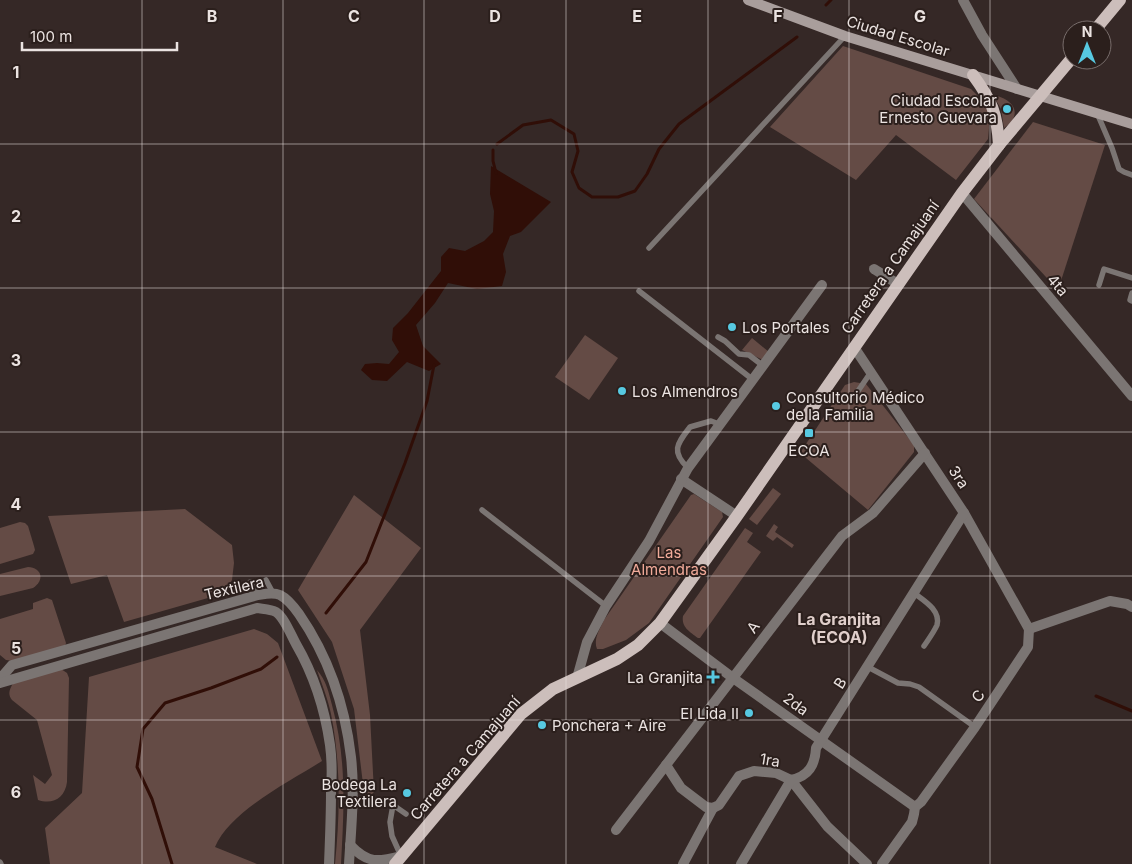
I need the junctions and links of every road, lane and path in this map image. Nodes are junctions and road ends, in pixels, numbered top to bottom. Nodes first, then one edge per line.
1 (748, 0) edge
2 (963, 0) edge
3 (1120, 0) edge
4 (1103, 20) edge
5 (844, 36) junction
6 (1062, 70) edge
7 (973, 76) junction
8 (1016, 89) junction
9 (1040, 96) junction
10 (1097, 114) junction
11 (1132, 124) edge
12 (1000, 145) junction
13 (1132, 175) edge
14 (962, 193) junction
15 (649, 248) dead end
16 (874, 269) dead end
17 (1132, 278) edge
18 (898, 284) junction
19 (822, 285) dead end
20 (1099, 285) dead end
21 (639, 291) dead end
22 (1132, 293) edge
23 (1132, 301) edge
24 (718, 337) dead end
25 (854, 347) junction
26 (762, 365) junction
27 (871, 372) junction
28 (752, 379) junction
29 (858, 391) dead end
30 (1132, 396) edge
31 (719, 424) junction
32 (925, 453) junction
33 (688, 468) junction
34 (681, 479) junction
35 (482, 510) dead end
36 (964, 513) junction
37 (737, 516) junction
38 (266, 580) dead end
39 (250, 582) dead end
40 (273, 593) junction
41 (914, 593) junction
42 (258, 595) junction
43 (291, 603) junction
44 (606, 606) junction
45 (1132, 607) edge
46 (257, 608) junction
47 (283, 619) junction
48 (660, 623) junction
49 (1029, 629) junction
50 (924, 646) dead end
51 (868, 667) junction
52 (577, 678) junction
53 (733, 678) junction
54 (0, 679) edge
55 (0, 683) edge
56 (975, 728) junction
57 (821, 741) junction
58 (666, 766) junction
59 (791, 780) junction
60 (915, 807) junction
61 (713, 808) junction
62 (406, 814) dead end
63 (616, 830) dead end
64 (350, 845) junction
65 (398, 860) edge
66 (329, 864) edge
67 (349, 864) edge
68 (683, 864) edge
69 (741, 864) edge
70 (867, 864) edge
71 (882, 864) edge

1 - 5 street, Ciudad Escolar
2 - 8 street
3 - 4 main road
5 - 7 street, Ciudad Escolar
5 - 15 lane
6 - 9 main road, Carretera a Camajuaní
7 - 8 street, Ciudad Escolar
7 - 12 main road
8 - 9 street, Ciudad Escolar
9 - 10 street, Ciudad Escolar
9 - 12 main road, Carretera a Camajuaní
10 - 11 street, Ciudad Escolar
10 - 13 lane
12 - 14 main road, Carretera a Camajuaní
14 - 18 main road, Carretera a Camajuaní
14 - 30 street, 4ta
16 - 18 street
17 - 20 lane
18 - 25 main road, Carretera a Camajuaní
19 - 26 street
21 - 28 lane
22 - 23 lane
24 - 26 lane
25 - 27 street, 3ra
25 - 37 main road, Carretera a Camajuaní
26 - 28 street
27 - 29 lane
27 - 32 street, 3ra
28 - 31 street
31 - 33 street
31 - 33 lane
32 - 36 street, 3ra
32 - 53 street, A
33 - 34 street
34 - 37 street
34 - 44 street
35 - 44 lane
36 - 41 street, B
36 - 49 street, 3ra
37 - 48 main road, Carretera a Camajuaní
38 - 40 lane
39 - 42 lane
40 - 42 street, Textilera
40 - 43 street, Textilera
41 - 50 lane
41 - 51 street, B
42 - 46 street
42 - 54 street, Textilera
43 - 47 street
43 - 64 street, Textilera
44 - 52 street
45 - 49 street
46 - 47 street, Textilera
46 - 55 street, Textilera
47 - 66 street
48 - 52 main road, Carretera a Camajuaní
48 - 53 street, 2da
49 - 56 street, C
51 - 56 lane
51 - 57 street, B
52 - 65 main road, Carretera a Camajuaní
53 - 57 street, 2da
53 - 58 street, A
56 - 60 street, C
57 - 59 street, B
57 - 60 street, 2da
58 - 61 street
58 - 63 street, A
59 - 61 street, 1ra
59 - 69 street, B
59 - 70 street, 1ra
60 - 71 street, C
61 - 68 street, 1ra
62 - 65 lane
64 - 65 street
64 - 67 street, Textilera

